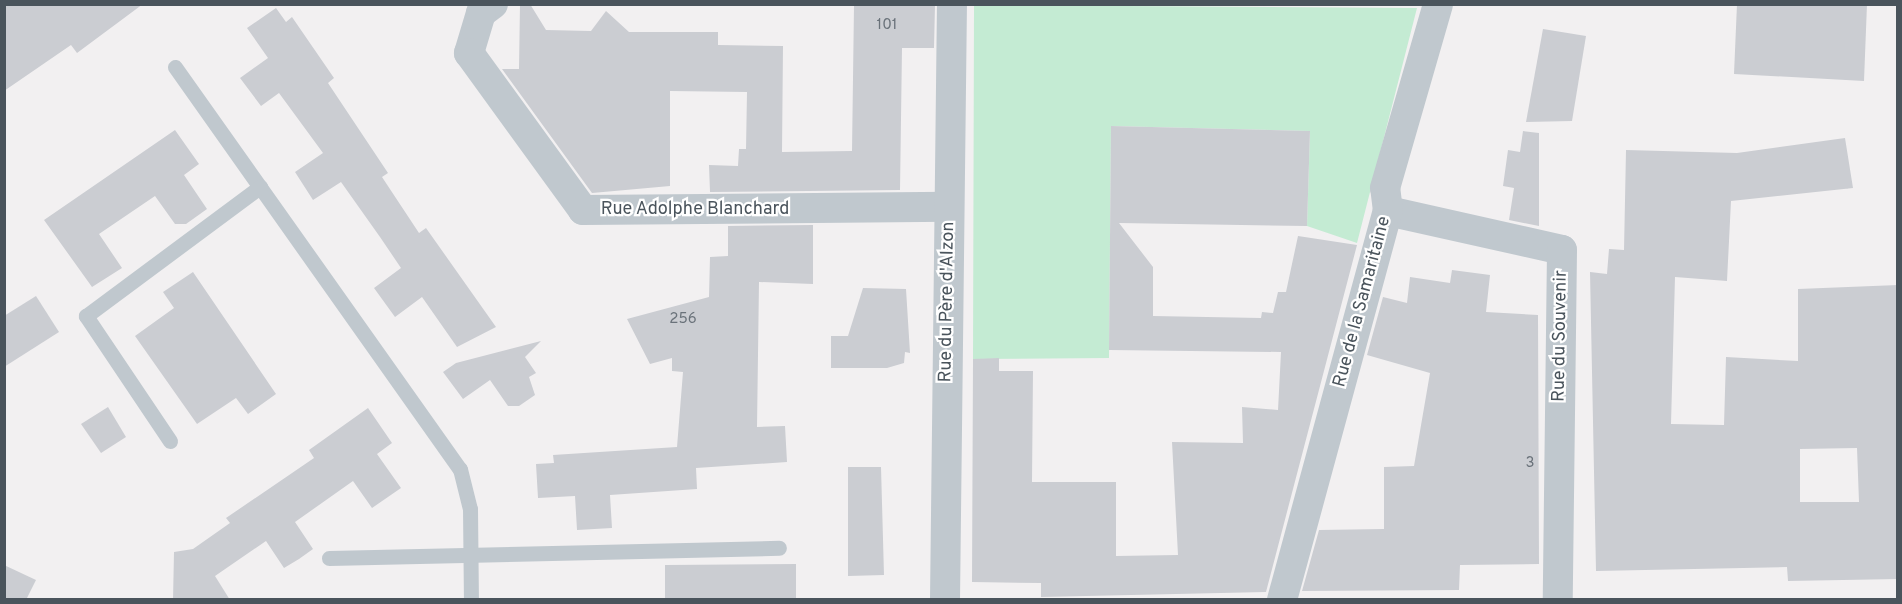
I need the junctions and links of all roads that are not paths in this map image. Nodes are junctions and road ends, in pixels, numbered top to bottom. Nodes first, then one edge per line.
1 (493, 4) edge
2 (952, 4) edge
3 (1438, 4) edge
4 (175, 68) dead end
5 (260, 187) junction
6 (949, 207) junction
7 (1388, 211) junction
8 (170, 441) dead end
9 (779, 548) dead end
10 (472, 555) junction
11 (329, 558) dead end
12 (471, 600) edge
13 (945, 600) edge
14 (1282, 600) edge
15 (1558, 600) edge

1 - 6 street, Rue Adolphe Blanchard
2 - 6 street, Rue du Père d'Alzon
3 - 7 street, Rue de la Samaritaine
4 - 5 lane
5 - 8 lane
5 - 10 lane
6 - 13 street, Rue du Père d'Alzon
7 - 14 street, Rue de la Samaritaine
7 - 15 street, Rue du Souvenir
9 - 10 lane
10 - 11 lane
10 - 12 lane

